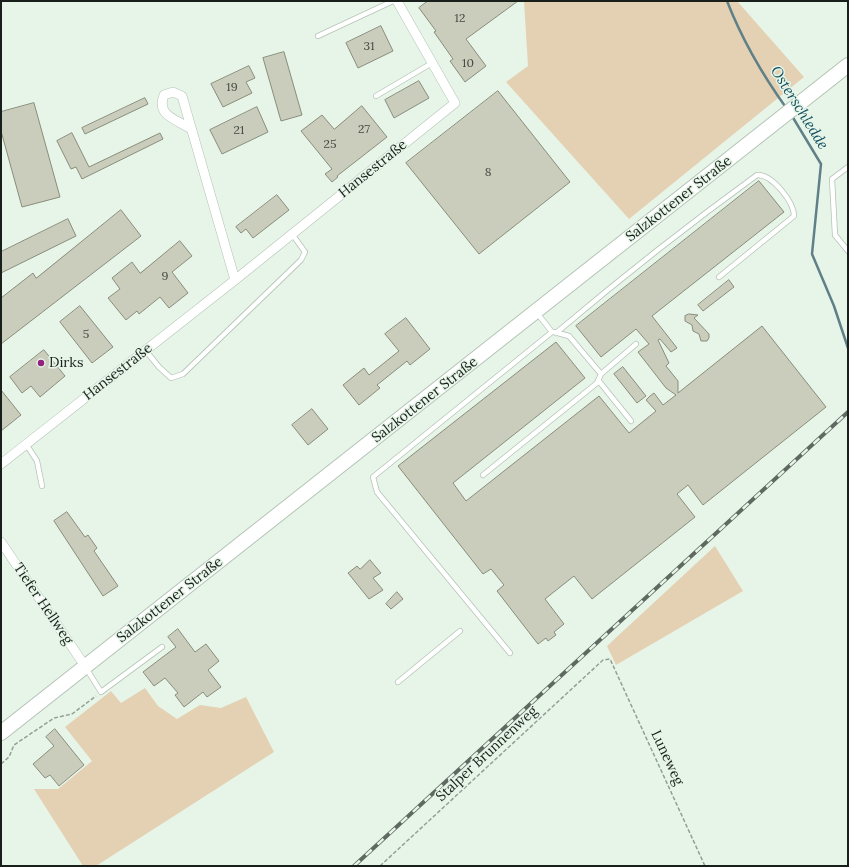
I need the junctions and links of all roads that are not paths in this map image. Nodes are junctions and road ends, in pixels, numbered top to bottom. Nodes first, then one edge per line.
1 (393, 1) edge
2 (397, 1) edge
3 (318, 36) dead end
4 (432, 64) junction
5 (848, 65) edge
6 (376, 96) dead end
7 (191, 129) dead end
8 (848, 167) edge
9 (292, 234) junction
10 (848, 251) edge
11 (719, 277) dead end
12 (235, 280) junction
13 (536, 312) junction
14 (554, 332) junction
15 (636, 344) dead end
16 (146, 351) junction
17 (601, 374) junction
18 (598, 380) junction
19 (631, 421) dead end
20 (26, 444) junction
21 (1, 464) edge
22 (483, 475) dead end
23 (42, 486) dead end
24 (1, 542) edge
25 (460, 631) dead end
26 (162, 647) dead end
27 (510, 653) dead end
28 (85, 666) junction
29 (398, 682) dead end
30 (1, 733) edge

1 - 3 lane
2 - 4 street
4 - 6 lane
4 - 9 street, Hansestraße
5 - 13 main road, Salzkottener Straße
7 - 12 street
8 - 10 lane
9 - 12 street, Hansestraße
9 - 16 lane
11 - 14 lane
12 - 16 street, Hansestraße
13 - 14 lane
13 - 28 main road, Salzkottener Straße
14 - 17 lane
14 - 27 lane
15 - 17 lane
16 - 20 street, Hansestraße
17 - 18 lane
18 - 19 lane
18 - 22 lane
20 - 21 street, Hansestraße
20 - 23 lane
24 - 28 street, Tiefer Hellweg
25 - 29 lane
26 - 28 lane
28 - 30 main road, Salzkottener Straße

